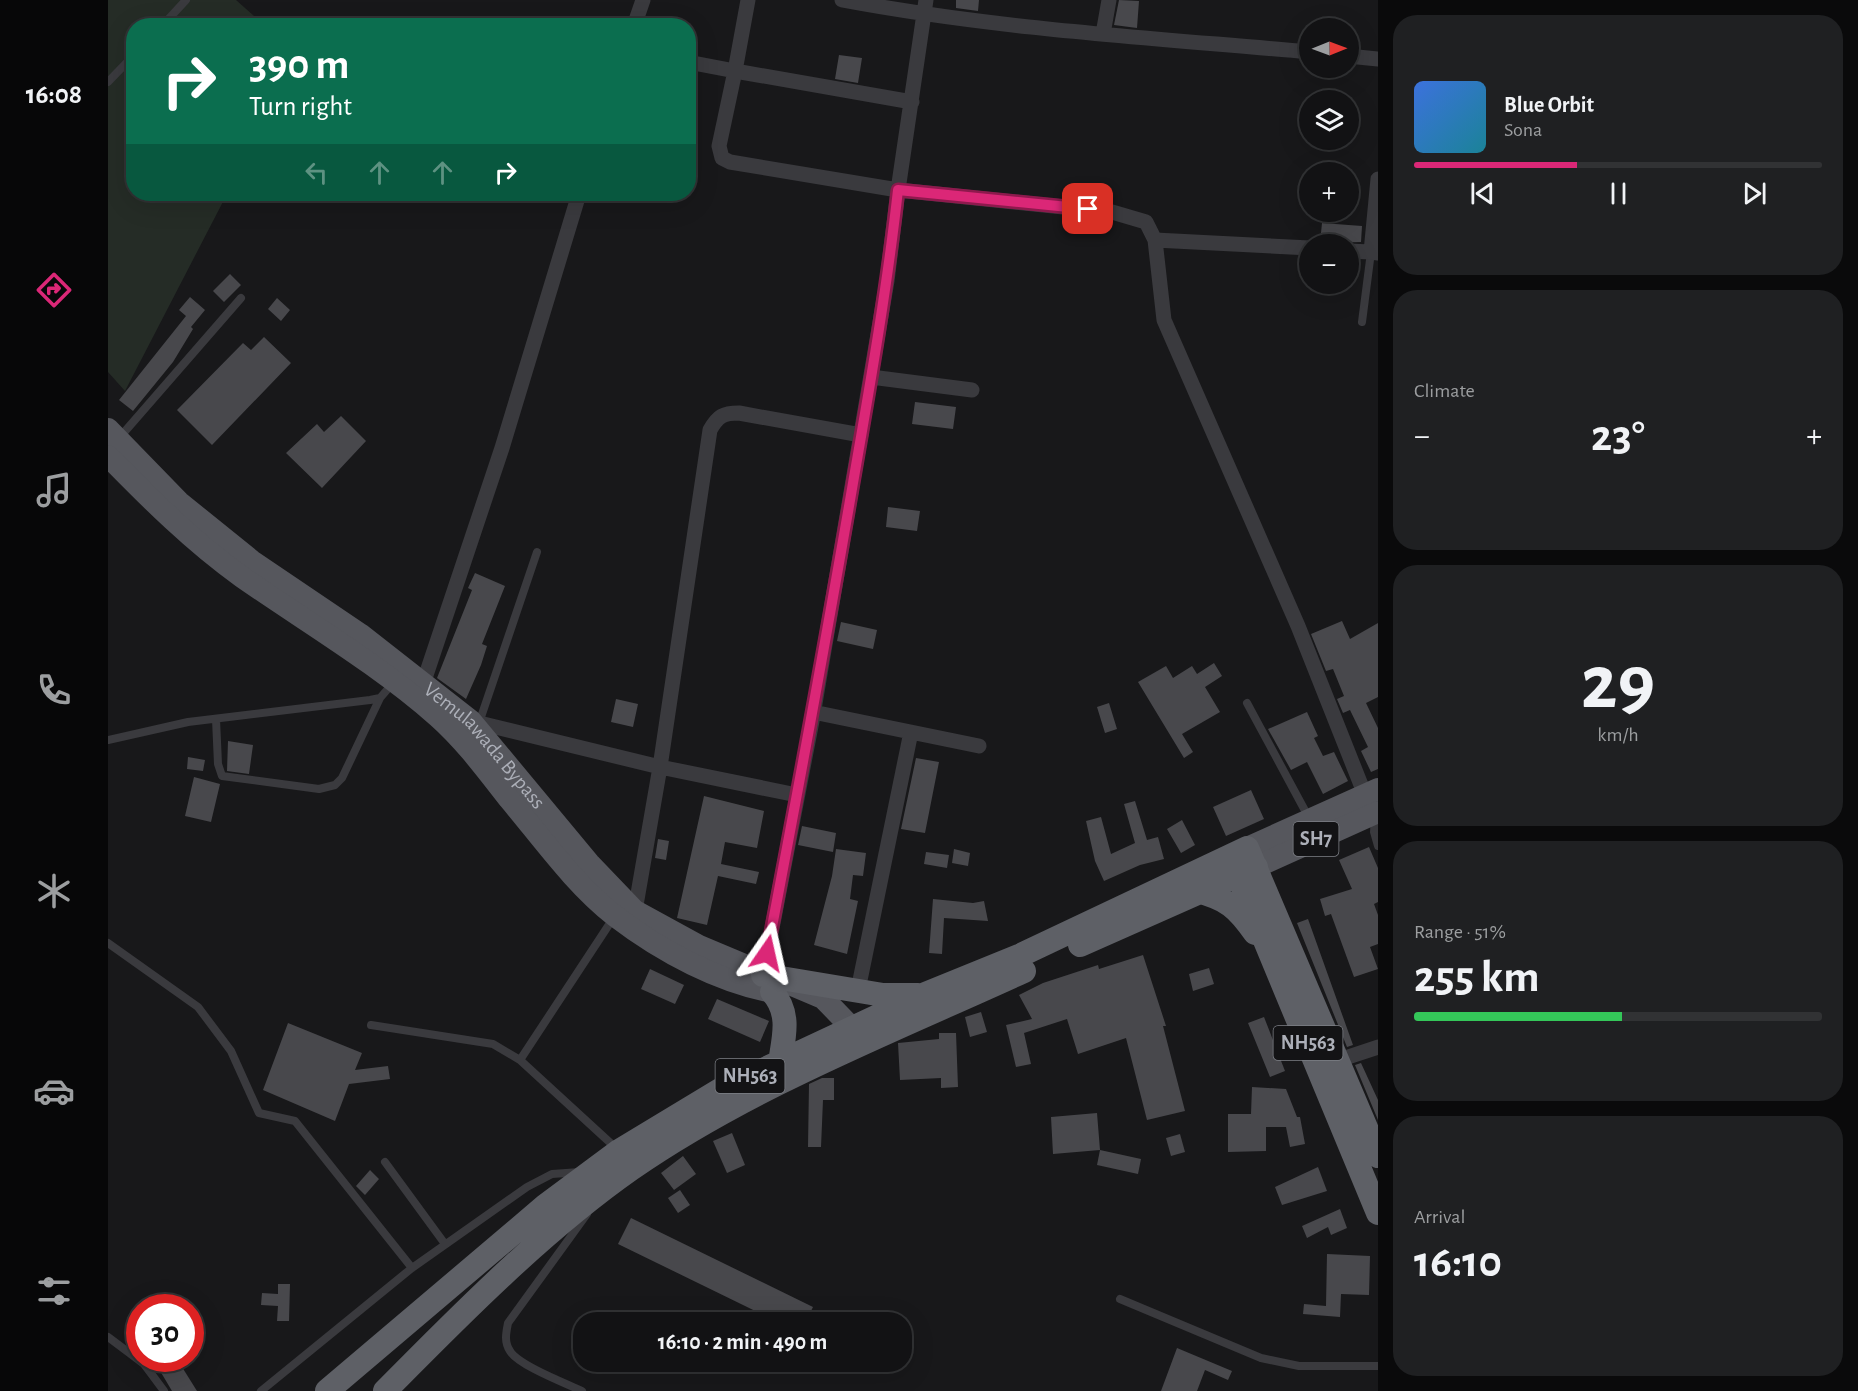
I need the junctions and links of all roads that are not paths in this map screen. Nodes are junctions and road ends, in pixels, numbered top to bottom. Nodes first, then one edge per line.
1 (186, 0) edge
2 (643, 0) edge
3 (748, 0) edge
4 (842, 0) edge
5 (1109, 0) edge
6 (925, 8) edge
7 (169, 18) edge
8 (637, 18) edge
9 (1103, 34) junction
10 (1299, 51) edge
11 (1359, 57) edge
12 (1378, 59) edge
13 (126, 63) edge
14 (696, 64) edge
15 (735, 71) junction
16 (108, 82) edge
17 (912, 102) junction
18 (1378, 179) edge
19 (898, 190) junction
20 (577, 201) edge
21 (1155, 240) junction
22 (1299, 247) edge
23 (1359, 252) edge
24 (1374, 253) edge
25 (241, 298) dead end
26 (1362, 322) dead end
27 (871, 377) junction
28 (972, 390) dead end
29 (861, 435) junction
30 (111, 441) edge
31 (537, 552) dead end
32 (424, 681) junction
33 (387, 690) junction
34 (1247, 703) dead end
35 (813, 712) junction
36 (216, 719) junction
37 (475, 722) junction
38 (912, 732) junction
39 (108, 740) edge
40 (979, 746) dead end
41 (660, 767) junction
42 (797, 795) junction
43 (1374, 802) edge
44 (1310, 819) junction
45 (1378, 846) edge
46 (1243, 861) junction
47 (1197, 891) junction
48 (625, 914) junction
49 (108, 943) edge
50 (1276, 965) junction
51 (768, 984) junction
52 (858, 990) junction
53 (925, 994) junction
54 (371, 1025) dead end
55 (850, 1040) junction
56 (1378, 1047) edge
57 (520, 1060) junction
58 (1339, 1060) junction
59 (780, 1062) junction
60 (619, 1151) junction
61 (1378, 1156) edge
62 (385, 1162) dead end
63 (598, 1181) junction
64 (1378, 1213) edge
65 (445, 1244) junction
66 (412, 1268) junction
67 (1120, 1299) dead end
68 (108, 1337) edge
69 (1378, 1366) edge
70 (164, 1391) edge
71 (261, 1391) edge
72 (327, 1391) edge
73 (385, 1391) edge
74 (582, 1391) edge

1 - 7 lane
2 - 8 street
3 - 15 street
4 - 6 street
5 - 9 street
6 - 9 street
6 - 17 street
9 - 10 street
11 - 12 street
13 - 16 lane
14 - 15 street
15 - 17 street
15 - 19 street
17 - 19 street
18 - 24 street
19 - 21 street
19 - 27 street
20 - 32 street
21 - 22 street
21 - 43 street
23 - 24 street
24 - 26 lane
25 - 30 lane
27 - 28 street
27 - 29 street
29 - 35 street
29 - 41 street
30 - 32 main road, Vemulawada Bypass
30 - 33 main road, Vemulawada Bypass
31 - 37 lane
32 - 37 main road, Vemulawada Bypass
33 - 36 lane
33 - 36 lane
33 - 48 main road, Vemulawada Bypass
34 - 44 lane
35 - 38 street
35 - 42 street
36 - 39 lane
37 - 41 street
37 - 48 main road, Vemulawada Bypass
38 - 40 street
38 - 52 street
41 - 42 street
41 - 48 street
42 - 51 street
43 - 44 main road, SH7
43 - 45 lane
43 - 46 main road, SH7
44 - 46 main road, SH7
46 - 47 highway, NH563
46 - 50 highway, NH563
46 - 53 highway, NH563
46 - 58 highway, NH563
47 - 50 highway
47 - 55 highway, NH563
48 - 51 main road, Vemulawada Bypass
48 - 57 lane
49 - 66 lane
50 - 64 highway, NH563
51 - 52 highway
51 - 55 main road, Vemulawada Bypass
51 - 59 highway
52 - 53 highway
53 - 55 highway, NH563
54 - 57 lane
55 - 59 highway, NH563
55 - 63 highway, NH563
56 - 58 street
57 - 60 lane
58 - 61 highway, NH563
59 - 60 highway, NH563
60 - 63 highway, NH563
62 - 65 lane
63 - 65 lane
63 - 72 highway, NH563
63 - 73 highway, NH563
63 - 74 lane
65 - 66 lane
66 - 71 lane
67 - 69 lane
68 - 70 lane

